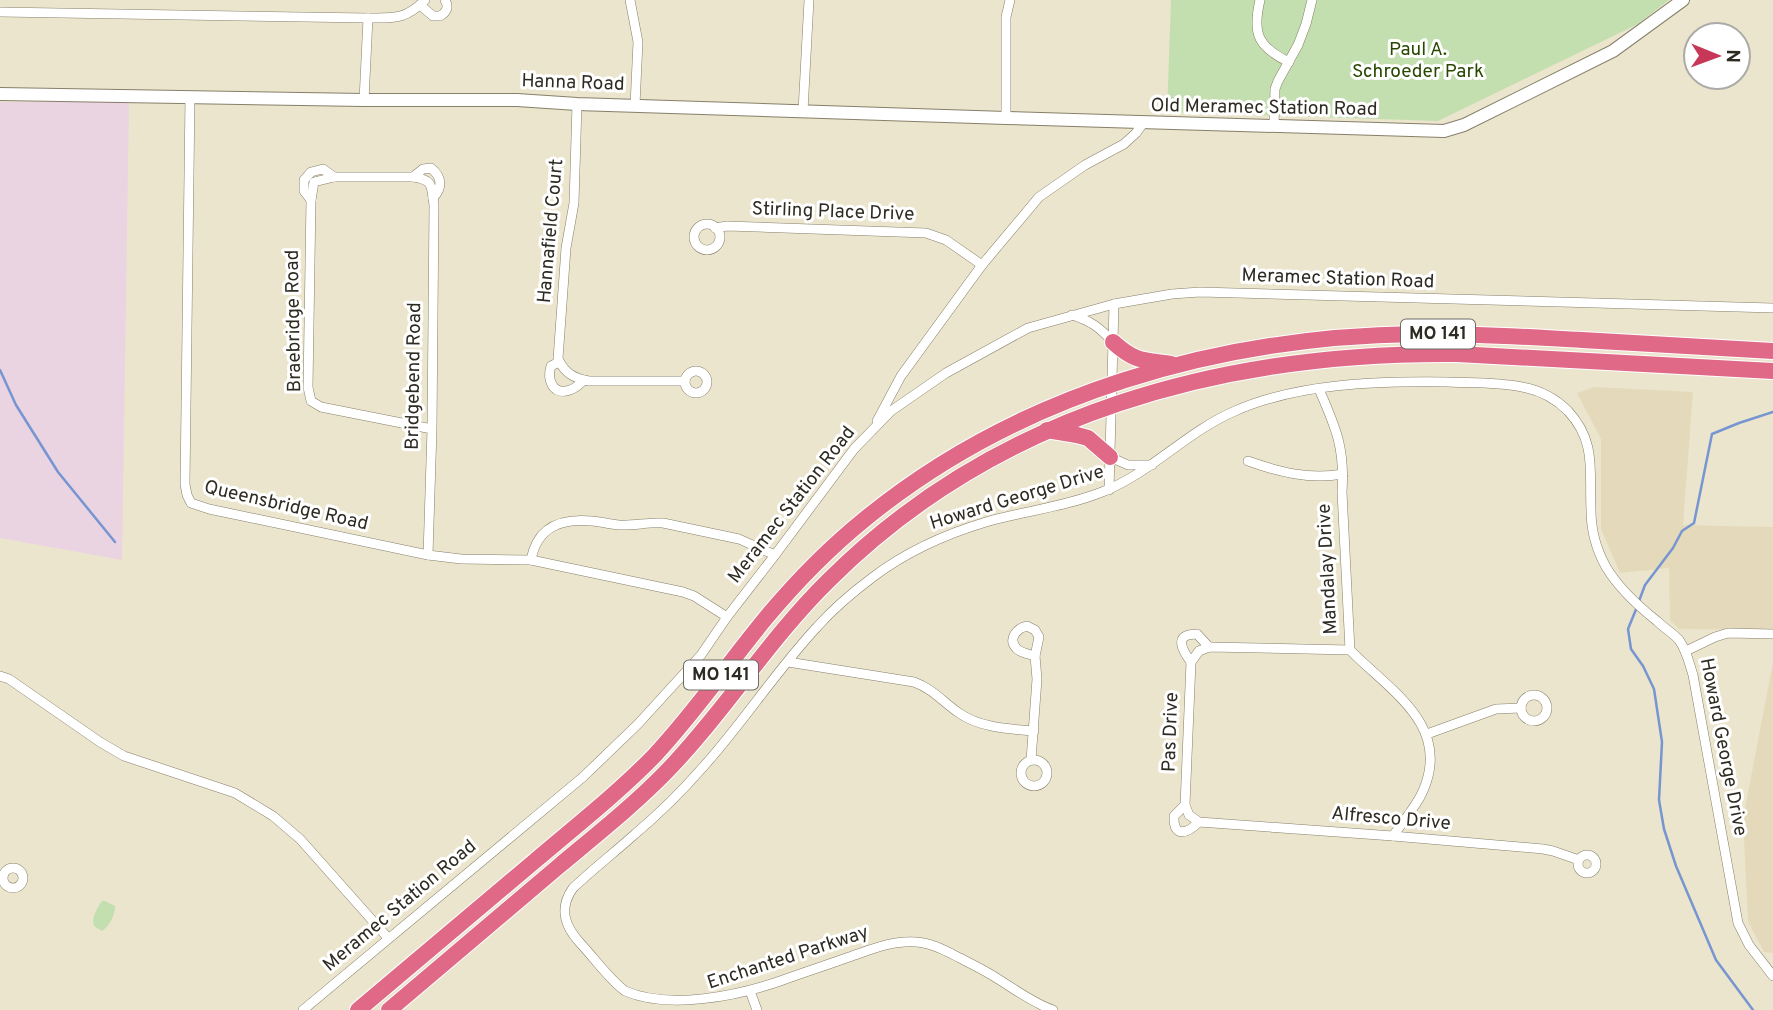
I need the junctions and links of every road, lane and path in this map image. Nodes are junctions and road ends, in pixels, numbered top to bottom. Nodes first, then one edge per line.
1 (445, 0) edge
2 (630, 0) edge
3 (809, 0) edge
4 (1010, 0) edge
5 (1260, 0) edge
6 (1312, 0) edge
7 (1683, 0) edge
8 (422, 3) edge
9 (0, 12) edge
10 (368, 18) junction
11 (1289, 62) junction
12 (0, 94) edge
13 (190, 97) junction
14 (365, 100) junction
15 (577, 104) junction
16 (635, 105) junction
17 (803, 111) junction
18 (1006, 118) junction
19 (1144, 121) junction
20 (1273, 125) junction
21 (334, 177) junction
22 (314, 182) joint
23 (311, 200) junction
24 (715, 228) dead end
25 (982, 265) junction
26 (1114, 304) junction
27 (1773, 308) edge
28 (1071, 315) junction
29 (1113, 342) junction
30 (1772, 350) edge
31 (559, 362) junction
32 (1177, 365) junction
33 (1771, 376) edge
34 (584, 380) junction
35 (685, 381) dead end
36 (1112, 384) junction
37 (1319, 389) junction
38 (1112, 405) junction
39 (432, 429) junction
40 (1047, 430) junction
41 (870, 432) junction
42 (1110, 457) junction
43 (1248, 461) dead end
44 (1153, 465) junction
45 (1343, 474) junction
46 (1109, 489) junction
47 (428, 555) junction
48 (775, 555) junction
49 (531, 560) junction
50 (727, 617) junction
51 (1773, 634) edge
52 (1209, 647) junction
53 (1350, 650) junction
54 (1686, 651) junction
55 (1035, 656) dead end
56 (788, 662) junction
57 (1191, 662) junction
58 (0, 676) edge
59 (1521, 708) dead end
60 (1034, 731) junction
61 (1427, 734) junction
62 (1031, 760) dead end
63 (1185, 806) junction
64 (1199, 822) junction
65 (1393, 836) junction
66 (1578, 860) dead end
67 (564, 907) joint
68 (388, 938) junction
69 (1773, 976) edge
70 (751, 991) junction
71 (303, 1010) edge
72 (358, 1010) edge
73 (389, 1010) edge
74 (757, 1010) edge
75 (1053, 1010) edge

1 - 8 street
2 - 16 street
3 - 17 street
4 - 18 street
5 - 11 street
6 - 11 street
7 - 20 street, Old Meramec Station Road
8 - 10 street
9 - 10 street
10 - 14 street
11 - 20 street
12 - 13 street, Hanna Road
13 - 14 street, Hanna Road
13 - 47 street, Queensbridge Road
14 - 15 street, Hanna Road
15 - 16 street, Hanna Road
15 - 31 street, Hannafield Court
16 - 17 street, Hanna Road
17 - 18 street, Hanna Road
18 - 19 street, Hanna Road
19 - 20 street, Old Meramec Station Road
19 - 25 street, Old Meramec Station Road
21 - 22 street, Bridgebend Road
21 - 23 street, Braebridge Road
21 - 39 street, Bridgebend Road
22 - 23 street, Braebridge Road
23 - 39 street, Braebridge Road
24 - 25 street, Stirling Place Drive
25 - 41 street, Old Meramec Station Road
26 - 27 street, Meramec Station Road
26 - 28 street, Meramec Station Road
26 - 29 street
28 - 29 street
28 - 41 street, Meramec Station Road
29 - 32 highway
29 - 36 street
30 - 32 highway, MO 141
31 - 34 street
31 - 34 street, Hannafield Court
32 - 36 highway, MO 141
33 - 38 highway, MO 141
34 - 35 street, Hannafield Court
36 - 38 street
36 - 72 highway, MO 141
37 - 44 street, Howard George Drive
37 - 45 street, Mandalay Drive
37 - 54 street, Howard George Drive
38 - 40 highway, MO 141
38 - 42 street
39 - 47 street, Bridgebend Road
40 - 42 highway
40 - 73 highway, MO 141
41 - 48 street, Meramec Station Road
42 - 44 street
42 - 46 street
43 - 45 street
44 - 46 street, Howard George Drive
45 - 53 street, Mandalay Drive
46 - 56 street, Howard George Drive
47 - 49 street, Queensbridge Road
48 - 49 street
48 - 50 street, Meramec Station Road
49 - 50 street, Queensbridge Road
50 - 68 street, Meramec Station Road
51 - 54 street
52 - 53 street
52 - 57 street
52 - 57 street, Pas Drive
53 - 61 street, Mandalay Drive
54 - 69 street, Howard George Drive
55 - 60 street
56 - 60 street
56 - 67 street, Howard George Drive
57 - 63 street, Pas Drive
58 - 68 street
59 - 61 street
60 - 62 street
61 - 65 street, Mandalay Drive
63 - 64 street, Pas Drive
63 - 64 street, Alfresco Drive
64 - 65 street, Alfresco Drive
65 - 66 street, Alfresco Drive
67 - 70 street, Enchanted Parkway
68 - 71 street, Meramec Station Road
70 - 74 street
70 - 75 street, Enchanted Parkway

